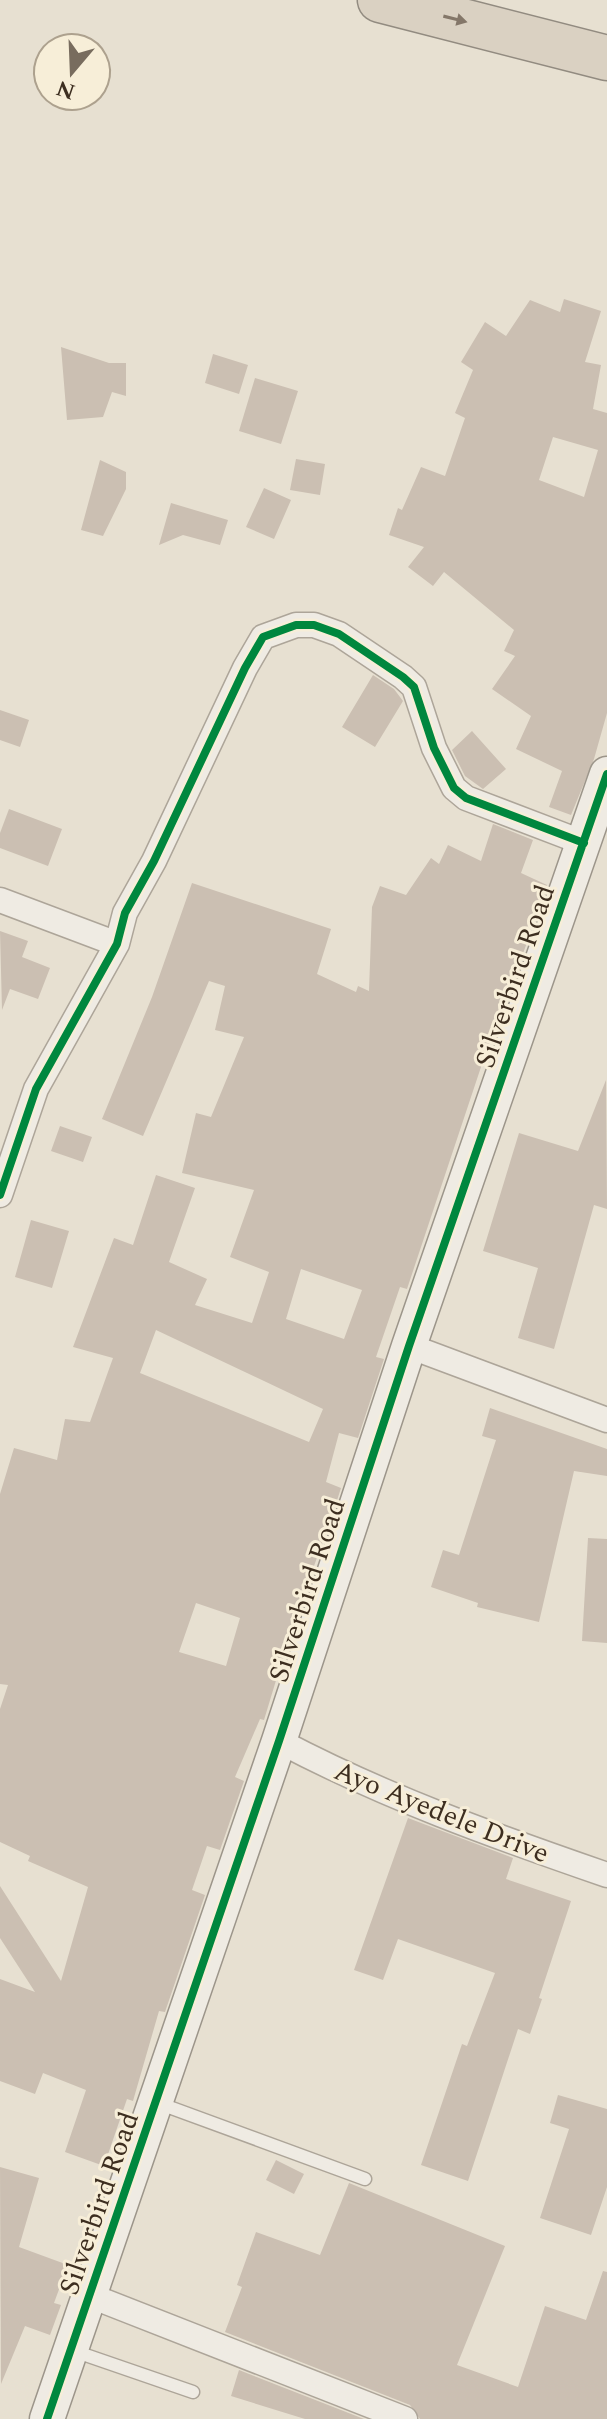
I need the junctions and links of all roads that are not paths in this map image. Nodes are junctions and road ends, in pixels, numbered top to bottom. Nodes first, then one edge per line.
1 (380, 0) edge
2 (607, 58) edge
3 (607, 774) edge
4 (584, 843) junction
5 (0, 900) edge
6 (117, 944) junction
7 (0, 1195) edge
8 (409, 1346) junction
9 (607, 1420) edge
10 (279, 1741) junction
11 (607, 1875) edge
12 (155, 2102) junction
13 (365, 2179) dead end
14 (91, 2296) junction
15 (70, 2349) junction
16 (193, 2392) dead end
17 (47, 2419) edge
18 (405, 2419) edge

1 -> 2 highway
3 - 4 street, Silverbird Road
4 - 6 street
4 - 8 street, Silverbird Road
5 - 6 street
6 - 7 street
8 - 9 street
8 - 10 street, Silverbird Road
10 - 11 street, Ayo Ayedele Drive
10 - 12 street, Silverbird Road
12 - 13 lane
12 - 14 street, Silverbird Road
14 - 15 street, Silverbird Road
14 - 18 street
15 - 16 lane
15 - 17 street, Silverbird Road

